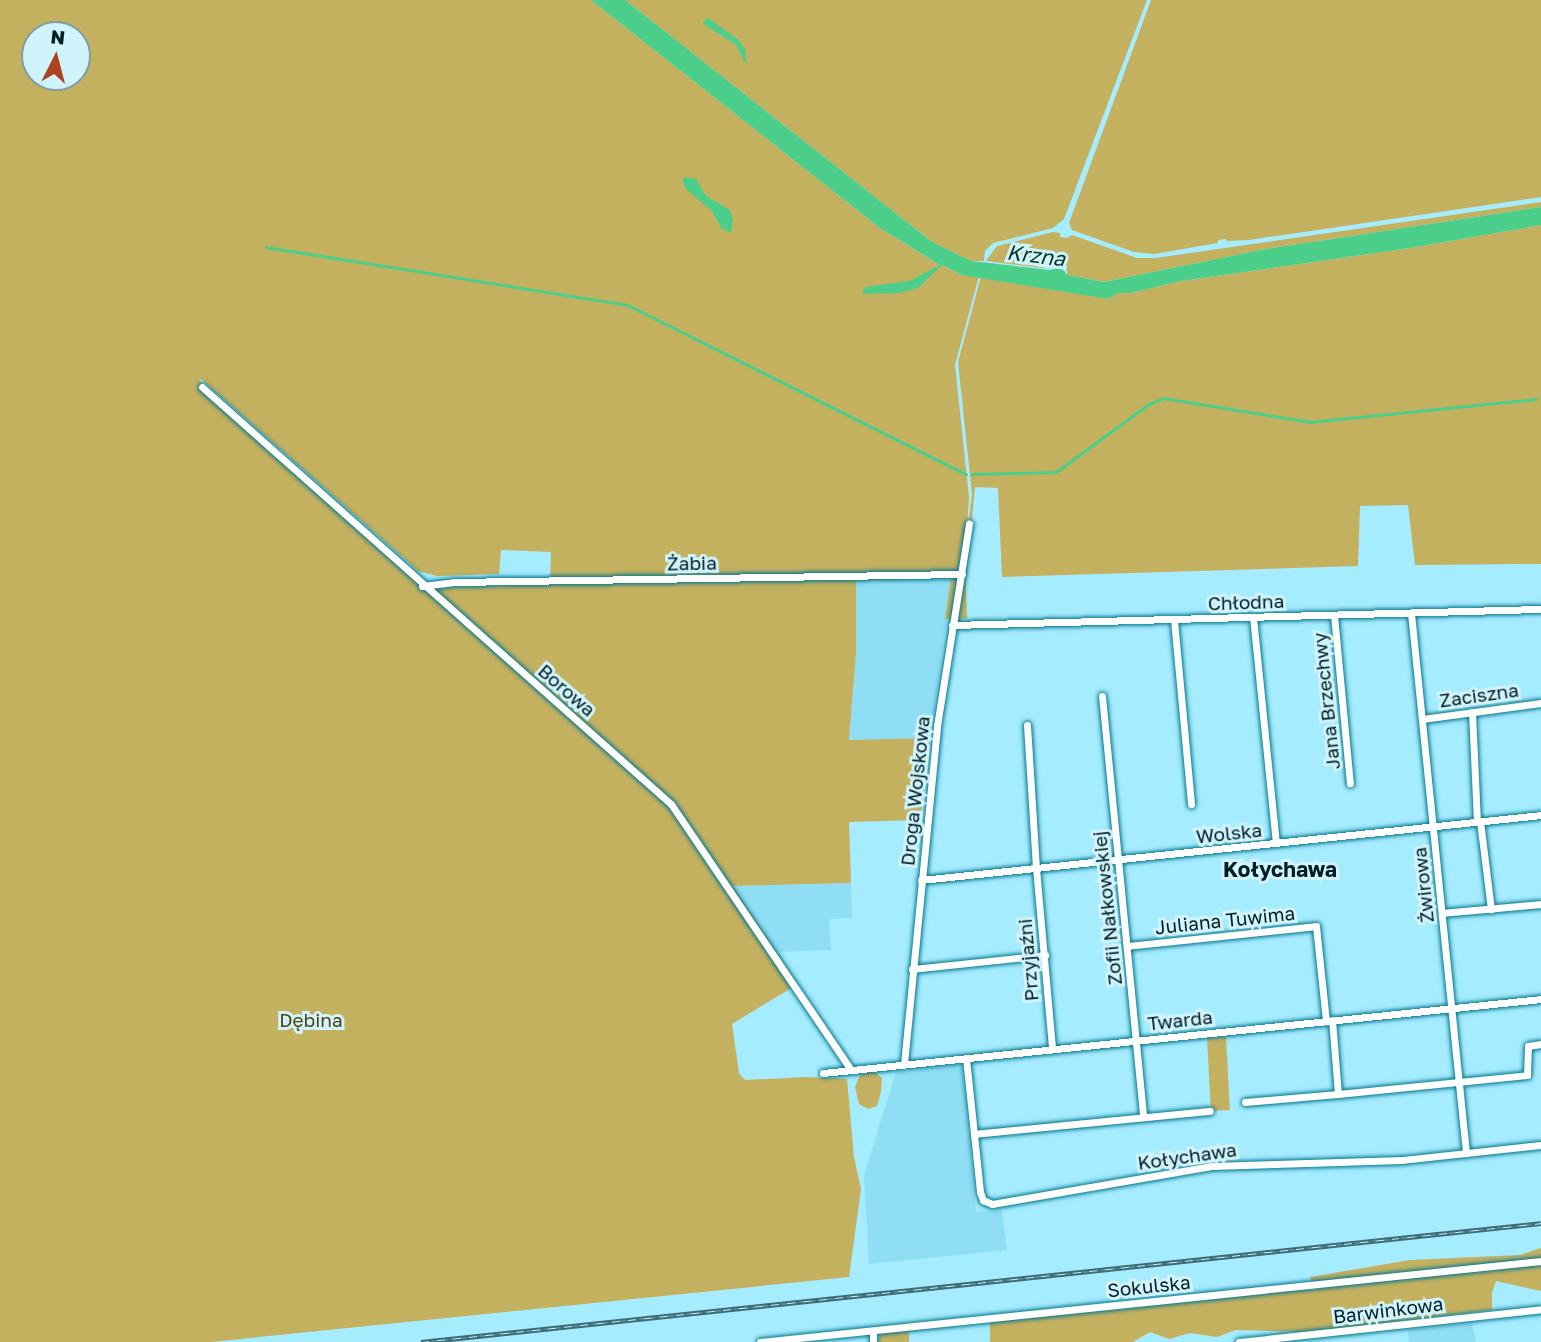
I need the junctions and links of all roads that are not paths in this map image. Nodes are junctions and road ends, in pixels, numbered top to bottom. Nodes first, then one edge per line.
1 (201, 387) dead end
2 (969, 524) dead end
3 (962, 574) junction
4 (422, 586) junction
5 (1541, 609) edge
6 (1411, 613) junction
7 (1334, 615) junction
8 (1254, 617) junction
9 (1174, 620) junction
10 (952, 625) junction
11 (1102, 696) dead end
12 (1541, 703) edge
13 (1472, 712) junction
14 (1422, 719) junction
15 (1027, 725) dead end
16 (1350, 783) dead end
17 (1191, 804) dead end
18 (1541, 815) edge
19 (1479, 822) junction
20 (1433, 827) junction
21 (1276, 844) junction
22 (1117, 860) junction
23 (1036, 868) junction
24 (921, 880) junction
25 (1541, 904) edge
26 (1491, 909) junction
27 (1442, 913) junction
28 (1127, 946) junction
29 (1045, 956) junction
30 (912, 969) junction
31 (1541, 999) edge
32 (1451, 1009) junction
33 (1329, 1020) junction
34 (1135, 1041) junction
35 (1541, 1044) edge
36 (1052, 1049) junction
37 (966, 1058) junction
38 (904, 1064) junction
39 (851, 1070) junction
40 (823, 1073) dead end
41 (1458, 1082) junction
42 (1338, 1094) junction
43 (1245, 1102) dead end
44 (1210, 1111) dead end
45 (1143, 1117) junction
46 (974, 1134) junction
47 (1541, 1145) edge
48 (1465, 1153) junction
49 (1541, 1261) edge
50 (1541, 1308) edge
51 (873, 1331) junction
52 (1304, 1339) edge
53 (760, 1342) edge
54 (873, 1342) edge
55 (1239, 1342) edge

1 - 4 street, Borowa
2 - 3 street, Droga Wojskowa
3 - 4 street, Żabia
3 - 10 street, Droga Wojskowa
4 - 39 street, Borowa
5 - 6 street, Chłodna
6 - 7 street, Chłodna
6 - 14 street, Żwirowa
7 - 8 street, Chłodna
7 - 16 street, Jana Brzechwy
8 - 9 street, Chłodna
8 - 21 street
9 - 10 street, Chłodna
9 - 17 street
10 - 24 street, Droga Wojskowa
11 - 22 street, Zofii Nałkowskiej
12 - 13 street, Zaciszna
13 - 14 street, Zaciszna
13 - 19 street
14 - 20 street, Żwirowa
15 - 23 street, Przyjaźni
18 - 19 street, Wolska
19 - 20 street, Wolska
19 - 26 street
20 - 21 street, Wolska
20 - 27 street, Żwirowa
21 - 22 street, Wolska
22 - 23 street, Wolska
22 - 28 street, Zofii Nałkowskiej
23 - 24 street, Wolska
23 - 29 street, Przyjaźni
24 - 30 street, Droga Wojskowa
25 - 26 street
26 - 27 street
27 - 32 street, Żwirowa
28 - 33 street, Juliana Tuwima
28 - 34 street, Zofii Nałkowskiej
29 - 30 street
29 - 36 street, Przyjaźni
30 - 38 street, Droga Wojskowa
31 - 32 street, Twarda
32 - 33 street, Twarda
32 - 41 street, Żwirowa
33 - 34 street, Twarda
33 - 42 street
34 - 36 street, Twarda
34 - 45 street, Zofii Nałkowskiej
35 - 41 street
36 - 37 street, Twarda
37 - 38 street, Twarda
37 - 46 street, Kołychawa
38 - 39 street, Twarda
39 - 40 street, Twarda
41 - 42 street
41 - 48 street, Żwirowa
42 - 43 street
44 - 45 street
45 - 46 street
46 - 48 street, Kołychawa
47 - 48 street, Kołychawa
49 - 51 street, Sokulska
50 - 52 street, Barwinkowa
51 - 53 street, Sokulska
51 - 54 street
52 - 55 street, Barwinkowa

